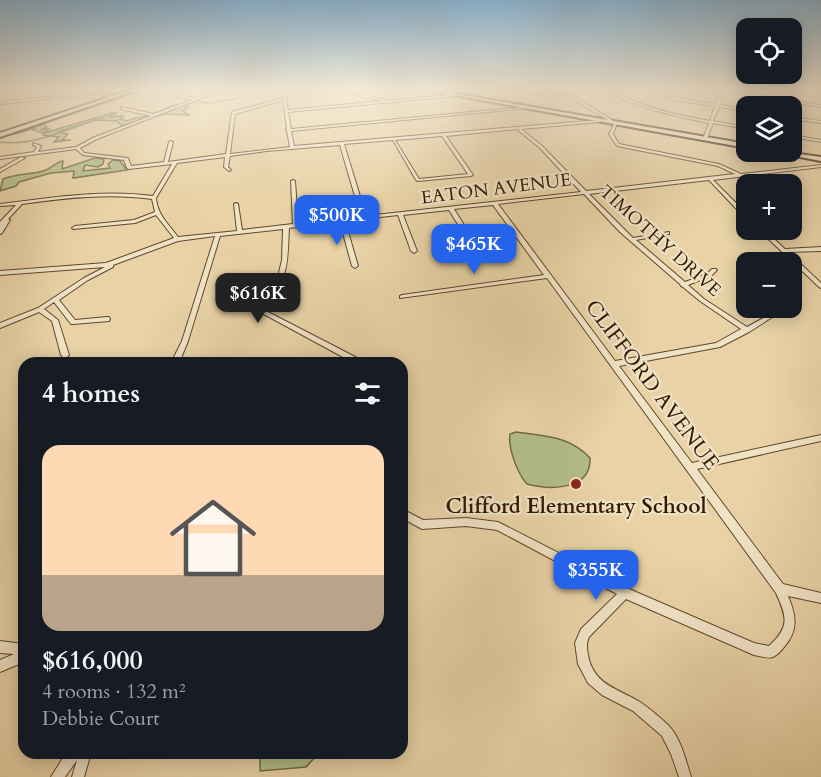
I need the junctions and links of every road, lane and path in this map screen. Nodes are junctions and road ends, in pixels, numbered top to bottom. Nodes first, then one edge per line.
1 (35, 124) edge
2 (134, 124) edge
3 (232, 124) edge
4 (287, 124) edge
5 (352, 124) edge
6 (565, 124) edge
7 (616, 124) edge
8 (618, 124) edge
9 (711, 124) edge
10 (288, 130) junction
11 (520, 130) junction
12 (0, 136) edge
13 (444, 136) junction
14 (802, 138) edge
15 (705, 139) junction
16 (394, 141) junction
17 (821, 141) edge
18 (171, 142) dead end
19 (34, 144) dead end
20 (342, 144) junction
21 (736, 144) edge
22 (77, 148) junction
23 (292, 148) junction
24 (35, 154) junction
25 (229, 155) junction
26 (802, 156) edge
27 (0, 158) edge
28 (821, 159) edge
29 (166, 163) junction
30 (175, 163) junction
31 (821, 166) edge
32 (229, 170) dead end
33 (0, 171) edge
34 (739, 174) edge
35 (750, 174) edge
36 (736, 176) edge
37 (710, 179) junction
38 (293, 180) dead end
39 (584, 193) junction
40 (154, 198) junction
41 (20, 203) junction
42 (236, 204) dead end
43 (495, 204) junction
44 (736, 204) edge
45 (0, 205) edge
46 (451, 208) junction
47 (157, 213) junction
48 (400, 214) junction
49 (364, 218) junction
50 (7, 219) junction
51 (342, 220) junction
52 (0, 225) edge
53 (296, 226) junction
54 (286, 227) junction
55 (75, 228) dead end
56 (0, 232) edge
57 (240, 232) junction
58 (667, 233) dead end
59 (218, 235) junction
60 (177, 239) junction
61 (634, 239) junction
62 (772, 240) edge
63 (473, 244) dead end
64 (821, 249) edge
65 (784, 250) junction
66 (414, 251) dead end
67 (118, 263) junction
68 (355, 266) dead end
69 (714, 270) dead end
70 (0, 273) edge
71 (549, 276) junction
72 (683, 285) junction
73 (821, 286) edge
74 (402, 297) dead end
75 (55, 299) junction
76 (40, 309) junction
77 (768, 318) edge
78 (107, 319) dead end
79 (0, 326) edge
80 (747, 330) junction
81 (65, 355) dead end
82 (178, 357) edge
83 (349, 357) edge
84 (614, 364) junction
85 (821, 438) edge
86 (691, 467) junction
87 (408, 517) edge
88 (780, 590) junction
89 (625, 593) junction
90 (821, 598) edge
91 (0, 647) edge
92 (18, 649) edge
93 (18, 658) edge
94 (0, 666) edge
95 (70, 759) edge
96 (83, 759) edge
97 (57, 777) edge
98 (78, 777) edge
99 (685, 777) edge

1 - 12 main road
2 - 22 street
3 - 25 street
4 - 10 street
5 - 10 street
6 - 11 street
7 - 34 street
8 - 15 main road
9 - 15 street
10 - 23 street
11 - 13 street
11 - 39 street, TIMOTHY DRIVE
13 - 16 street
13 - 16 street
14 - 17 street
15 - 21 main road
16 - 20 street
18 - 29 street
19 - 24 street
20 - 23 street
20 - 49 street
22 - 24 street
22 - 29 street
23 - 25 street
24 - 27 street
24 - 33 street
25 - 30 street
25 - 32 street
26 - 28 main road
29 - 30 street
30 - 40 street
31 - 35 street, EATON AVENUE
36 - 37 street, EATON AVENUE
37 - 39 street, EATON AVENUE
37 - 44 street
38 - 53 street
39 - 43 street, EATON AVENUE
39 - 61 street, TIMOTHY DRIVE
40 - 41 street
40 - 47 street
41 - 45 street
41 - 50 street
42 - 57 street
43 - 46 street, EATON AVENUE
43 - 71 street, CLIFFORD AVENUE
46 - 48 street, EATON AVENUE
46 - 63 street
47 - 55 street
47 - 60 street
48 - 49 street, EATON AVENUE
48 - 66 street
49 - 51 street, EATON AVENUE
50 - 52 street
50 - 56 street
51 - 53 street, EATON AVENUE
51 - 68 street
53 - 54 street, EATON AVENUE
54 - 57 street, EATON AVENUE
54 - 83 street
57 - 59 street, EATON AVENUE
58 - 61 street
59 - 60 street, EATON AVENUE
59 - 82 street
60 - 67 street, EATON AVENUE
61 - 72 street, TIMOTHY DRIVE
62 - 65 street
64 - 65 street
65 - 73 street
67 - 70 street, EATON AVENUE
67 - 75 street
69 - 72 street
71 - 74 street
71 - 84 street, CLIFFORD AVENUE
72 - 80 street, TIMOTHY DRIVE
75 - 76 street
75 - 78 street
76 - 79 street
76 - 81 street
77 - 80 street
80 - 84 street
84 - 86 street, CLIFFORD AVENUE
85 - 86 street
86 - 88 street, CLIFFORD AVENUE
87 - 89 street
88 - 89 street, CLIFFORD AVENUE
88 - 90 street
89 - 99 street
91 - 92 street
93 - 94 street
95 - 97 street
96 - 98 street

